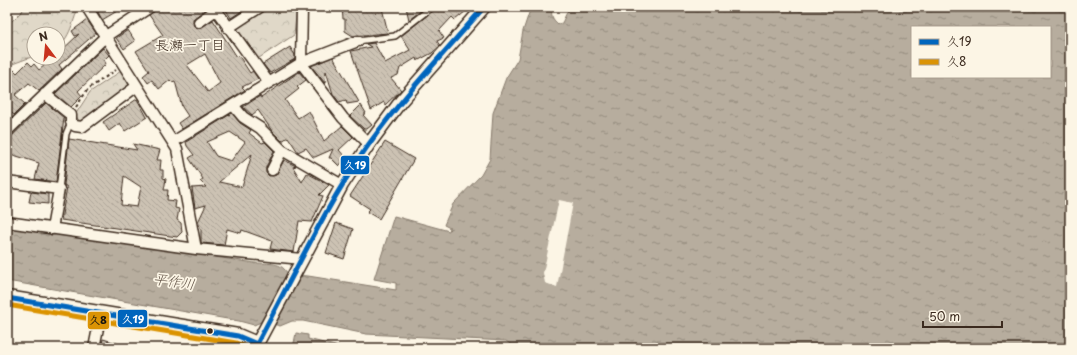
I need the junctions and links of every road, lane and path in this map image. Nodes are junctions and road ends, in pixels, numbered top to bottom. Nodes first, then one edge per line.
1 (89, 7) edge
2 (150, 7) edge
3 (260, 7) edge
4 (302, 7) edge
5 (432, 7) edge
6 (484, 7) edge
7 (215, 9) edge
8 (199, 22) dead end
9 (228, 28) junction
10 (106, 36) junction
11 (358, 41) joint
12 (301, 63) junction
13 (124, 65) junction
14 (269, 83) junction
15 (137, 86) junction
16 (45, 94) junction
17 (233, 105) junction
18 (71, 119) junction
19 (7, 130) edge
20 (172, 142) junction
21 (369, 144) junction
22 (282, 150) junction
23 (272, 170) dead end
24 (7, 182) edge
25 (342, 185) junction
26 (59, 189) junction
27 (7, 222) edge
28 (52, 229) junction
29 (196, 249) junction
30 (302, 259) junction
31 (7, 298) edge
32 (7, 307) edge
33 (99, 323) junction
34 (256, 346) edge
35 (94, 348) edge

1 - 10 street
2 - 10 street
3 - 9 street
4 - 12 street
5 - 11 lane
6 - 21 street
7 - 8 street
7 - 9 street
9 - 14 street
10 - 13 street
10 - 16 street
11 - 12 street
12 - 14 street
12 - 21 street
13 - 15 street
13 - 18 path
14 - 17 street
15 - 18 street
15 - 20 street
16 - 18 street
16 - 19 street
17 - 20 street
17 - 22 street
18 - 26 lane
20 - 29 street
21 - 25 street
22 - 23 street
22 - 25 street
24 - 26 street
25 - 30 street
26 - 28 street
27 - 28 street
28 - 29 street
29 - 30 street
30 - 34 street
31 - 34 main road
32 - 33 main road
33 - 34 main road
33 - 35 street

